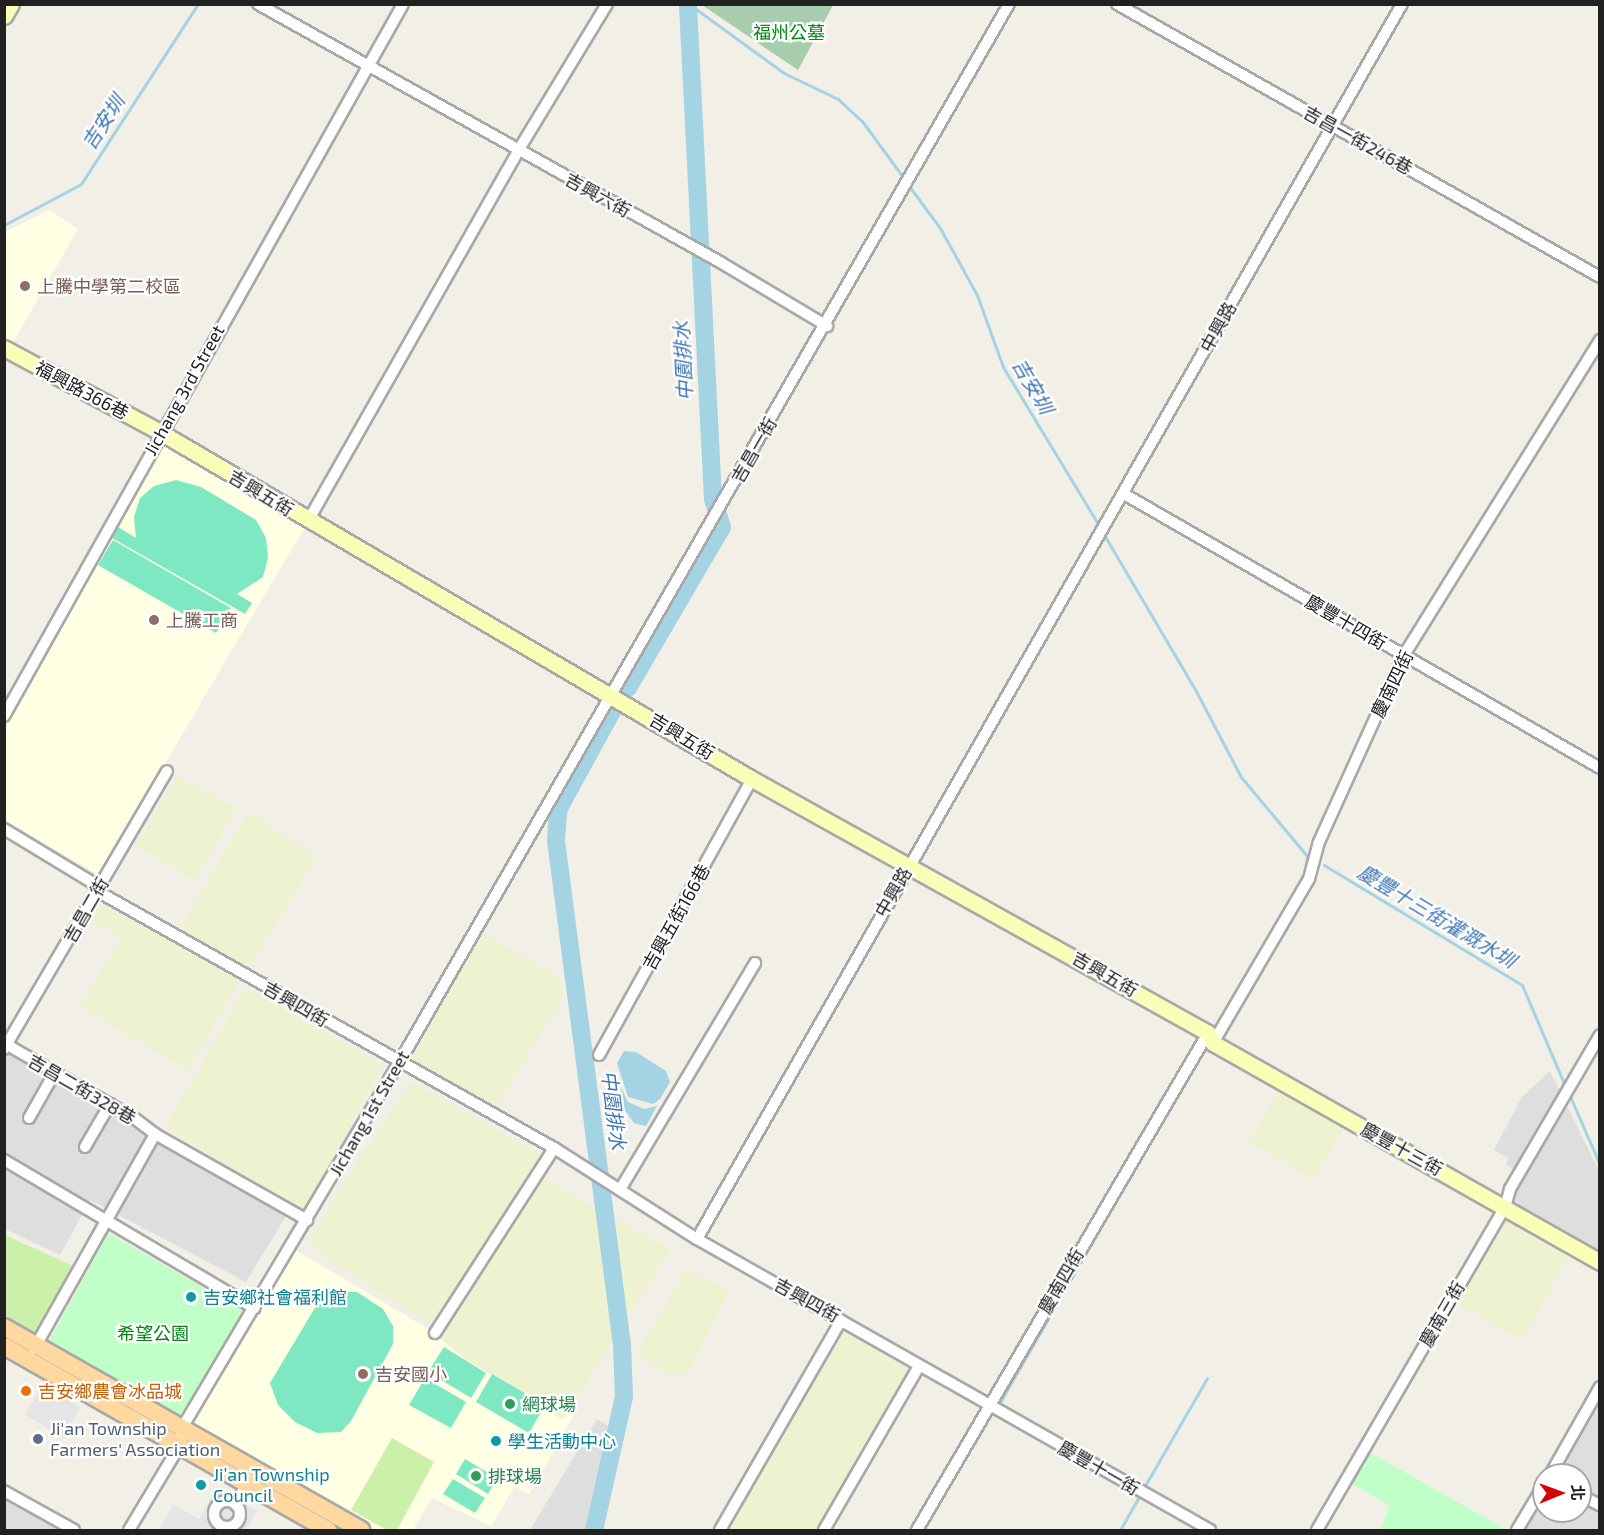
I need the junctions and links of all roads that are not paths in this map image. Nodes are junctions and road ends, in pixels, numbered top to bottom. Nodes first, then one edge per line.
1 (11, 4) edge
2 (258, 4) edge
3 (403, 4) edge
4 (607, 4) edge
5 (1009, 4) edge
6 (1117, 4) edge
7 (1402, 4) edge
8 (4, 16) edge
9 (367, 66) junction
10 (1332, 126) junction
11 (518, 151) junction
12 (1599, 277) edge
13 (827, 326) junction
14 (1599, 340) edge
15 (4, 348) edge
16 (160, 432) junction
17 (1124, 494) junction
18 (308, 521) junction
19 (1404, 656) junction
20 (612, 694) junction
21 (4, 716) edge
22 (1599, 768) edge
23 (167, 771) dead end
24 (752, 779) junction
25 (4, 830) edge
26 (909, 863) junction
27 (97, 891) junction
28 (755, 963) dead end
29 (1599, 1035) edge
30 (1210, 1038) junction
31 (5, 1046) edge
32 (598, 1055) dead end
33 (399, 1063) junction
34 (55, 1072) junction
35 (110, 1104) junction
36 (29, 1118) dead end
37 (155, 1134) junction
38 (85, 1147) dead end
39 (554, 1148) junction
40 (4, 1160) edge
41 (624, 1190) junction
42 (1505, 1207) junction
43 (307, 1220) junction
44 (105, 1221) junction
45 (697, 1239) junction
46 (1599, 1262) edge
47 (254, 1308) junction
48 (841, 1320) junction
49 (4, 1327) edge
50 (435, 1333) dead end
51 (4, 1346) edge
52 (32, 1352) junction
53 (919, 1366) junction
54 (1599, 1387) edge
55 (989, 1404) junction
56 (181, 1437) junction
57 (1557, 1463) edge
58 (250, 1477) junction
59 (4, 1491) edge
60 (236, 1505) dead end
61 (1532, 1505) edge
62 (328, 1526) edge
63 (74, 1530) edge
64 (129, 1530) edge
65 (362, 1530) edge
66 (720, 1530) edge
67 (824, 1530) edge
68 (916, 1530) edge
69 (1210, 1530) edge
70 (1317, 1530) edge
71 (1517, 1530) edge

1 - 8 street
2 - 9 street, 吉興六街
3 - 9 street, Jichang 3rd Street
4 - 11 street
5 - 13 street, 吉昌一街
6 - 10 street, 吉昌一街246巷
7 - 10 street, 中興路
9 - 11 street, 吉興六街
9 - 16 street, Jichang 3rd Street
10 - 12 street, 吉昌一街246巷
10 - 17 street, 中興路
11 - 13 street, 吉興六街
11 - 18 street
13 - 20 street, 吉昌一街
14 - 19 street, 慶南四街
15 - 16 street, 福興路366巷
16 - 18 street, 吉興五街
16 - 21 street, Jichang 3rd Street
17 - 19 street, 慶豐十四街
17 - 26 street, 中興路
18 - 20 street, 吉興五街
19 - 22 street, 慶豐十四街
19 - 30 street, 慶南四街
20 - 24 street, 吉興五街
20 - 33 street, Jichang 1st Street
23 - 27 street, 吉昌二街
24 - 26 street, 吉興五街
24 - 32 street, 吉興五街166巷
25 - 27 street, 吉興四街
26 - 30 street, 吉興五街
26 - 45 street, 中興路
27 - 31 street, 吉昌二街
27 - 33 street, 吉興四街
28 - 41 street
29 - 42 street, 慶南三街
30 - 42 street, 慶豐十三街
30 - 55 street, 慶南四街
31 - 34 street, 吉昌二街328巷
33 - 39 street, 吉興四街
33 - 43 street, Jichang 1st Street
34 - 35 street, 吉昌二街328巷
34 - 36 street
35 - 37 street, 吉昌二街328巷
35 - 38 street
37 - 43 street, 吉昌二街328巷
37 - 44 street
39 - 41 street, 吉興四街
39 - 50 street
40 - 44 street
41 - 45 street, 吉興四街
42 - 46 street, 慶豐十三街
42 - 70 street, 慶南三街
43 - 47 street, Jichang 1st Street
44 - 47 street
44 - 52 street
45 - 48 street, 吉興四街
47 - 56 street, Jichang 1st Street
48 - 53 street, 吉興四街
48 - 66 street
49 - 52 main road
51 - 52 main road
52 - 56 main road
53 - 55 street, 吉興四街
53 - 67 street
54 - 57 street
55 - 68 street, 慶南四街
55 - 69 street, 慶豐十一街
56 - 58 main road
56 - 64 street, Jichang 1st Street
58 - 60 street
58 - 62 main road
59 - 63 street
61 - 71 street
62 - 65 main road

